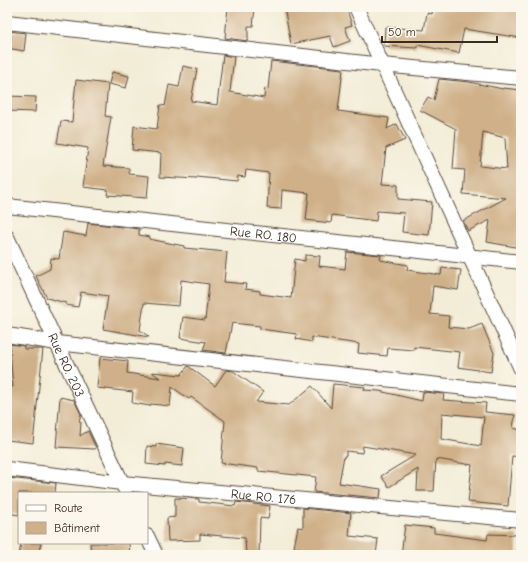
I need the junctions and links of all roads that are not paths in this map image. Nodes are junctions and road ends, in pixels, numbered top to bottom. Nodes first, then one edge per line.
1 (356, 7) edge
2 (7, 22) edge
3 (382, 65) junction
4 (521, 78) edge
5 (7, 206) edge
6 (7, 237) edge
7 (470, 256) junction
8 (521, 262) edge
9 (7, 335) edge
10 (57, 343) junction
11 (521, 369) edge
12 (521, 394) edge
13 (7, 469) edge
14 (125, 488) edge
15 (521, 520) edge
16 (148, 538) edge
17 (156, 555) edge

1 - 3 street
2 - 3 street
3 - 4 street
3 - 7 street
5 - 7 street, Rue RO. 180
6 - 10 street, Rue RO. 203
7 - 8 street, Rue RO. 180
7 - 11 street
9 - 10 street
10 - 12 street
10 - 14 street, Rue RO. 203
13 - 14 street, Rue RO. 176
14 - 15 street, Rue RO. 176
16 - 17 street

